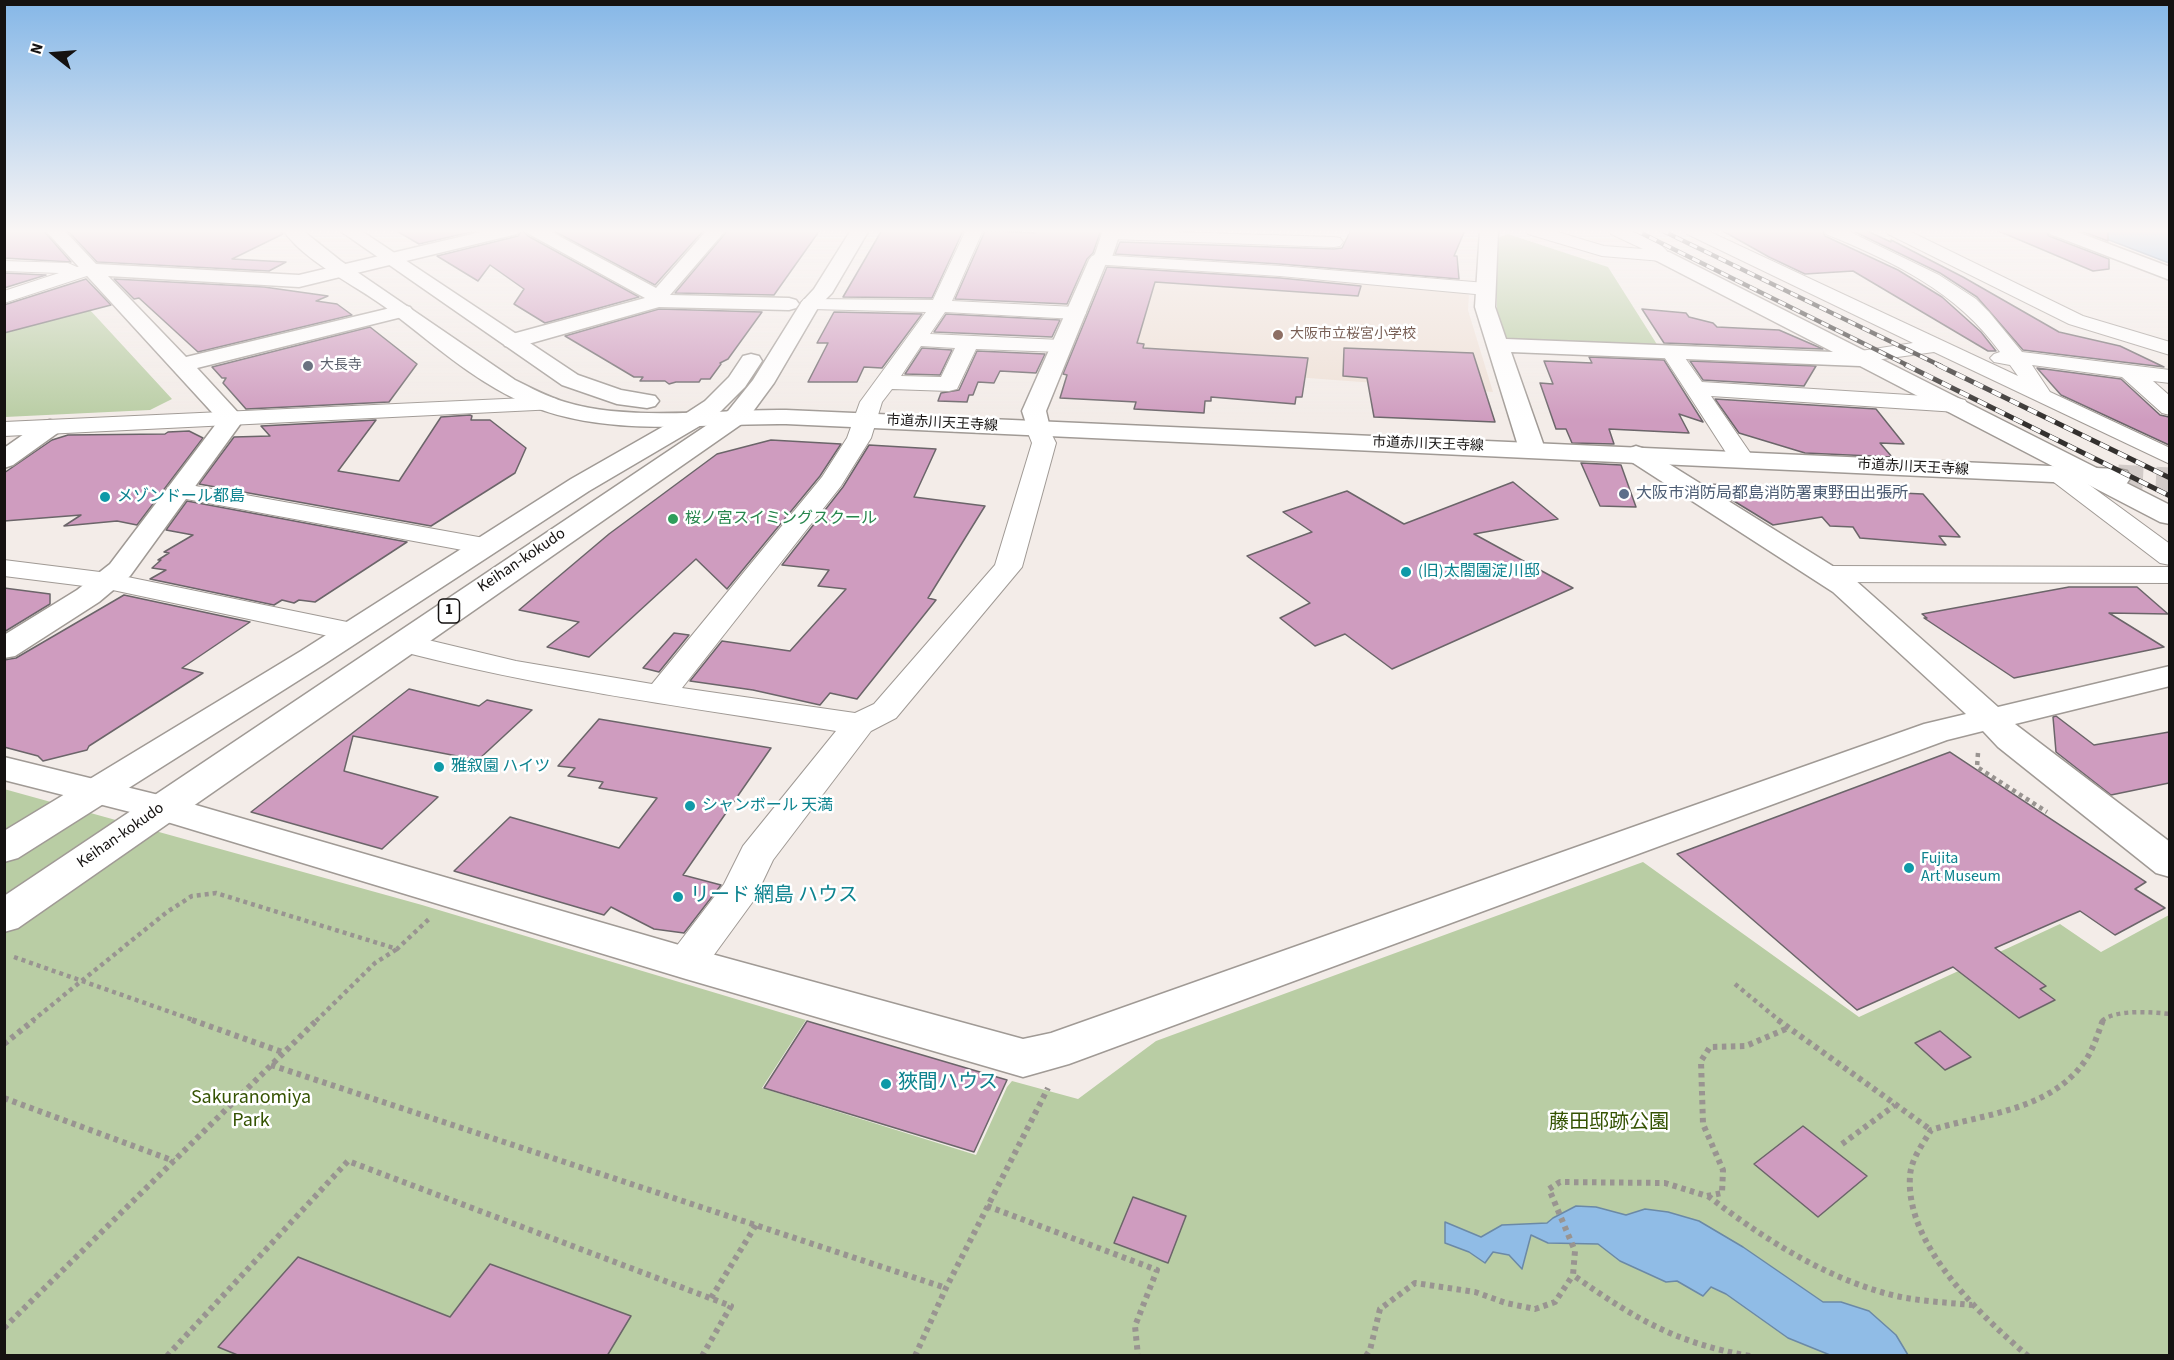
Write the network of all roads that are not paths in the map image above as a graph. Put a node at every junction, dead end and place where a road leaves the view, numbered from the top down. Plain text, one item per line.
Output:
1 (114, 293) edge
2 (377, 293) edge
3 (443, 293) edge
4 (648, 293) edge
5 (663, 293) edge
6 (822, 293) edge
7 (946, 293) edge
8 (1084, 293) edge
9 (1486, 293) edge
10 (1737, 293) edge
11 (1825, 293) edge
12 (1953, 293) edge
13 (2022, 293) edge
14 (807, 294) junction
15 (658, 299) junction
16 (789, 304) junction
17 (940, 306) junction
18 (403, 311) junction
19 (1076, 313) junction
20 (915, 340) junction
21 (513, 341) junction
22 (968, 343) junction
23 (1497, 345) junction
24 (1061, 346) junction
25 (2169, 349) edge
26 (1943, 350) junction
27 (1671, 352) junction
28 (2014, 357) junction
29 (1865, 358) junction
30 (182, 365) junction
31 (2128, 371) junction
32 (2169, 377) edge
33 (885, 382) junction
34 (1694, 388) junction
35 (2044, 399) junction
36 (548, 404) junction
37 (1957, 405) junction
38 (2169, 408) edge
39 (715, 414) junction
40 (232, 419) junction
41 (864, 420) junction
42 (50, 427) junction
43 (1038, 428) junction
44 (4, 429) edge
45 (1532, 449) junction
46 (1636, 454) junction
47 (2169, 457) edge
48 (4, 460) edge
49 (1743, 460) junction
50 (2060, 475) junction
51 (2106, 477) junction
52 (179, 491) junction
53 (2169, 516) edge
54 (484, 546) junction
55 (2169, 557) edge
56 (4, 568) edge
57 (1828, 574) junction
58 (2169, 575) edge
59 (108, 581) junction
60 (352, 632) junction
61 (403, 643) junction
62 (4, 649) edge
63 (2169, 676) edge
64 (661, 693) junction
65 (1991, 718) junction
66 (859, 724) junction
67 (4, 768) edge
68 (80, 802) junction
69 (162, 808) junction
70 (4, 849) edge
71 (2169, 863) edge
72 (4, 917) edge
73 (686, 963) junction

1 - 30 main road
2 - 18 main road, 市道赤川天王寺線
3 - 21 main road, 市道赤川天王寺線
4 - 15 main road
5 - 15 main road
6 - 14 main road, Keihan-kokudo / 1
7 - 17 street
8 - 19 main road
9 - 23 main road
10 - 29 main road
11 - 26 street
12 - 28 street
13 - 25 street
14 - 16 main road, Keihan-kokudo / 1
14 - 17 street
14 - 39 main road, Keihan-kokudo / 1
15 - 16 main road
15 - 21 main road
16 - 39 main road, Keihan-kokudo / 1
17 - 19 street
17 - 20 street
18 - 30 main road
18 - 36 main road, 市道赤川天王寺線
19 - 24 main road
20 - 22 street
20 - 33 street
21 - 39 main road, 市道赤川天王寺線
22 - 24 street
22 - 33 street
23 - 27 main road
23 - 45 main road
24 - 43 main road
26 - 28 street
26 - 29 street
26 - 35 street
27 - 29 main road
27 - 34 street
28 - 31 street
28 - 35 street
29 - 37 main road
30 - 40 main road
31 - 32 street
31 - 38 street
33 - 41 street
34 - 37 street
34 - 49 street
35 - 47 street
36 - 39 main road, 市道赤川天王寺線
36 - 40 street
37 - 51 main road
39 - 41 main road, 市道赤川天王寺線
39 - 54 main road, Keihan-kokudo / 1
39 - 61 main road, Keihan-kokudo / 1
40 - 42 street
40 - 52 main road
41 - 43 main road, 市道赤川天王寺線
41 - 64 street
42 - 44 street
42 - 48 main road
43 - 45 main road, 市道赤川天王寺線
43 - 66 street
45 - 46 main road, 市道赤川天王寺線
46 - 49 main road, 市道赤川天王寺線
46 - 57 main road
49 - 50 main road, 市道赤川天王寺線
50 - 51 main road, 市道赤川天王寺線
50 - 55 street
51 - 53 main road
52 - 54 street
52 - 59 main road
54 - 60 main road, Keihan-kokudo / 1
56 - 59 street
57 - 58 street
57 - 65 main road
59 - 60 street
59 - 62 main road
60 - 68 main road, Keihan-kokudo / 1
61 - 64 street
61 - 69 main road, Keihan-kokudo / 1
63 - 65 main road
64 - 66 street
65 - 71 main road
65 - 73 main road
66 - 73 street
67 - 68 main road
68 - 69 main road
68 - 70 main road, 1
69 - 72 main road, Keihan-kokudo / 1
69 - 73 main road

